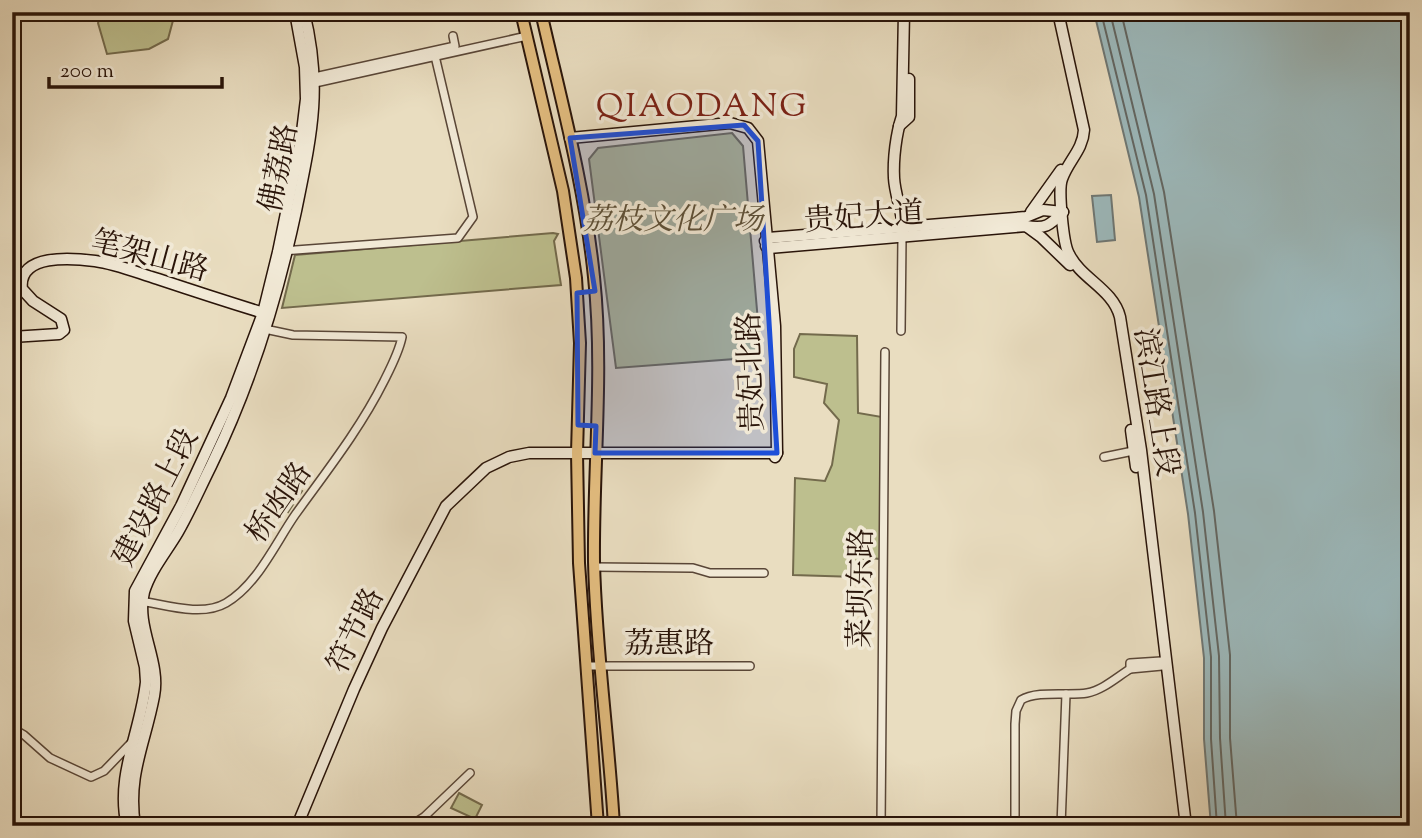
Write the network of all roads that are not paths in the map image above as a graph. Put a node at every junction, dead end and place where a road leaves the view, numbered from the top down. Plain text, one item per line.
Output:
1 (295, 12) edge
2 (304, 12) edge
3 (522, 12) edge
4 (541, 12) edge
5 (904, 12) edge
6 (910, 12) edge
7 (1052, 12) edge
8 (1058, 12) edge
9 (453, 36) dead end
10 (527, 36) junction
11 (435, 56) junction
12 (312, 79) junction
13 (898, 126) junction
14 (571, 141) junction
15 (1063, 212) junction
16 (1026, 222) junction
17 (903, 233) junction
18 (766, 243) junction
19 (283, 251) junction
20 (594, 276) junction
21 (576, 278) junction
22 (596, 292) junction
23 (578, 293) junction
24 (267, 314) junction
25 (262, 329) junction
26 (901, 331) dead end
27 (12, 337) edge
28 (885, 352) dead end
29 (578, 425) junction
30 (596, 426) junction
31 (1138, 450) junction
32 (774, 454) joint
33 (578, 456) junction
34 (595, 456) junction
35 (1104, 457) dead end
36 (594, 567) junction
37 (764, 573) dead end
38 (138, 601) junction
39 (1163, 663) junction
40 (587, 666) junction
41 (600, 666) junction
42 (750, 666) dead end
43 (1066, 694) junction
44 (12, 728) edge
45 (133, 741) junction
46 (470, 773) dead end
47 (296, 825) edge
48 (127, 826) edge
49 (135, 826) edge
50 (410, 826) edge
51 (598, 826) edge
52 (614, 826) edge
53 (881, 826) edge
54 (1015, 826) edge
55 (1061, 826) edge
56 (1179, 826) edge
57 (1185, 826) edge

1 - 12 main road, 佛荔路
2 - 12 main road, 佛荔路
3 - 10 main road
4 - 14 main road
5 - 13 main road
6 - 13 main road
7 - 16 main road
8 - 15 main road, 滨江路上段
9 - 12 street
10 - 11 street
10 - 21 main road
11 - 12 street
11 - 19 street
12 - 19 main road, 佛荔路
13 - 17 main road
14 - 18 main road, 贵妃北路
14 - 20 main road
15 - 16 main road
15 - 16 main road
15 - 31 main road, 滨江路上段
16 - 17 main road, 贵妃大道
16 - 31 main road, 滨江路上段
17 - 18 main road, 贵妃大道
17 - 26 street
18 - 32 main road, 贵妃北路
19 - 24 main road, 佛荔路
20 - 21 main road
20 - 22 main road
21 - 23 main road
22 - 23 main road
22 - 30 main road
23 - 29 main road
24 - 25 main road, 佛荔路
24 - 27 main road, 笔架山路
25 - 38 main road, 建设路上段
25 - 38 street, 桥凼路
28 - 53 street, 菜坝东路
29 - 30 main road
29 - 33 main road
30 - 34 main road
31 - 35 street
31 - 39 main road, 滨江路上段
32 - 34 main road, 符节路
33 - 34 main road, 符节路
33 - 40 main road
33 - 47 main road, 符节路
34 - 36 main road
36 - 37 street
36 - 41 main road
38 - 45 main road, 建设路上段
38 - 49 main road, 建设路上段
39 - 43 street
39 - 56 main road, 滨江路上段
39 - 57 main road, 滨江路上段
40 - 41 street, 荔惠路
40 - 51 main road
41 - 42 street, 荔惠路
41 - 52 main road
43 - 54 street
43 - 55 street
44 - 45 street
45 - 48 main road, 建设路上段
46 - 50 street

